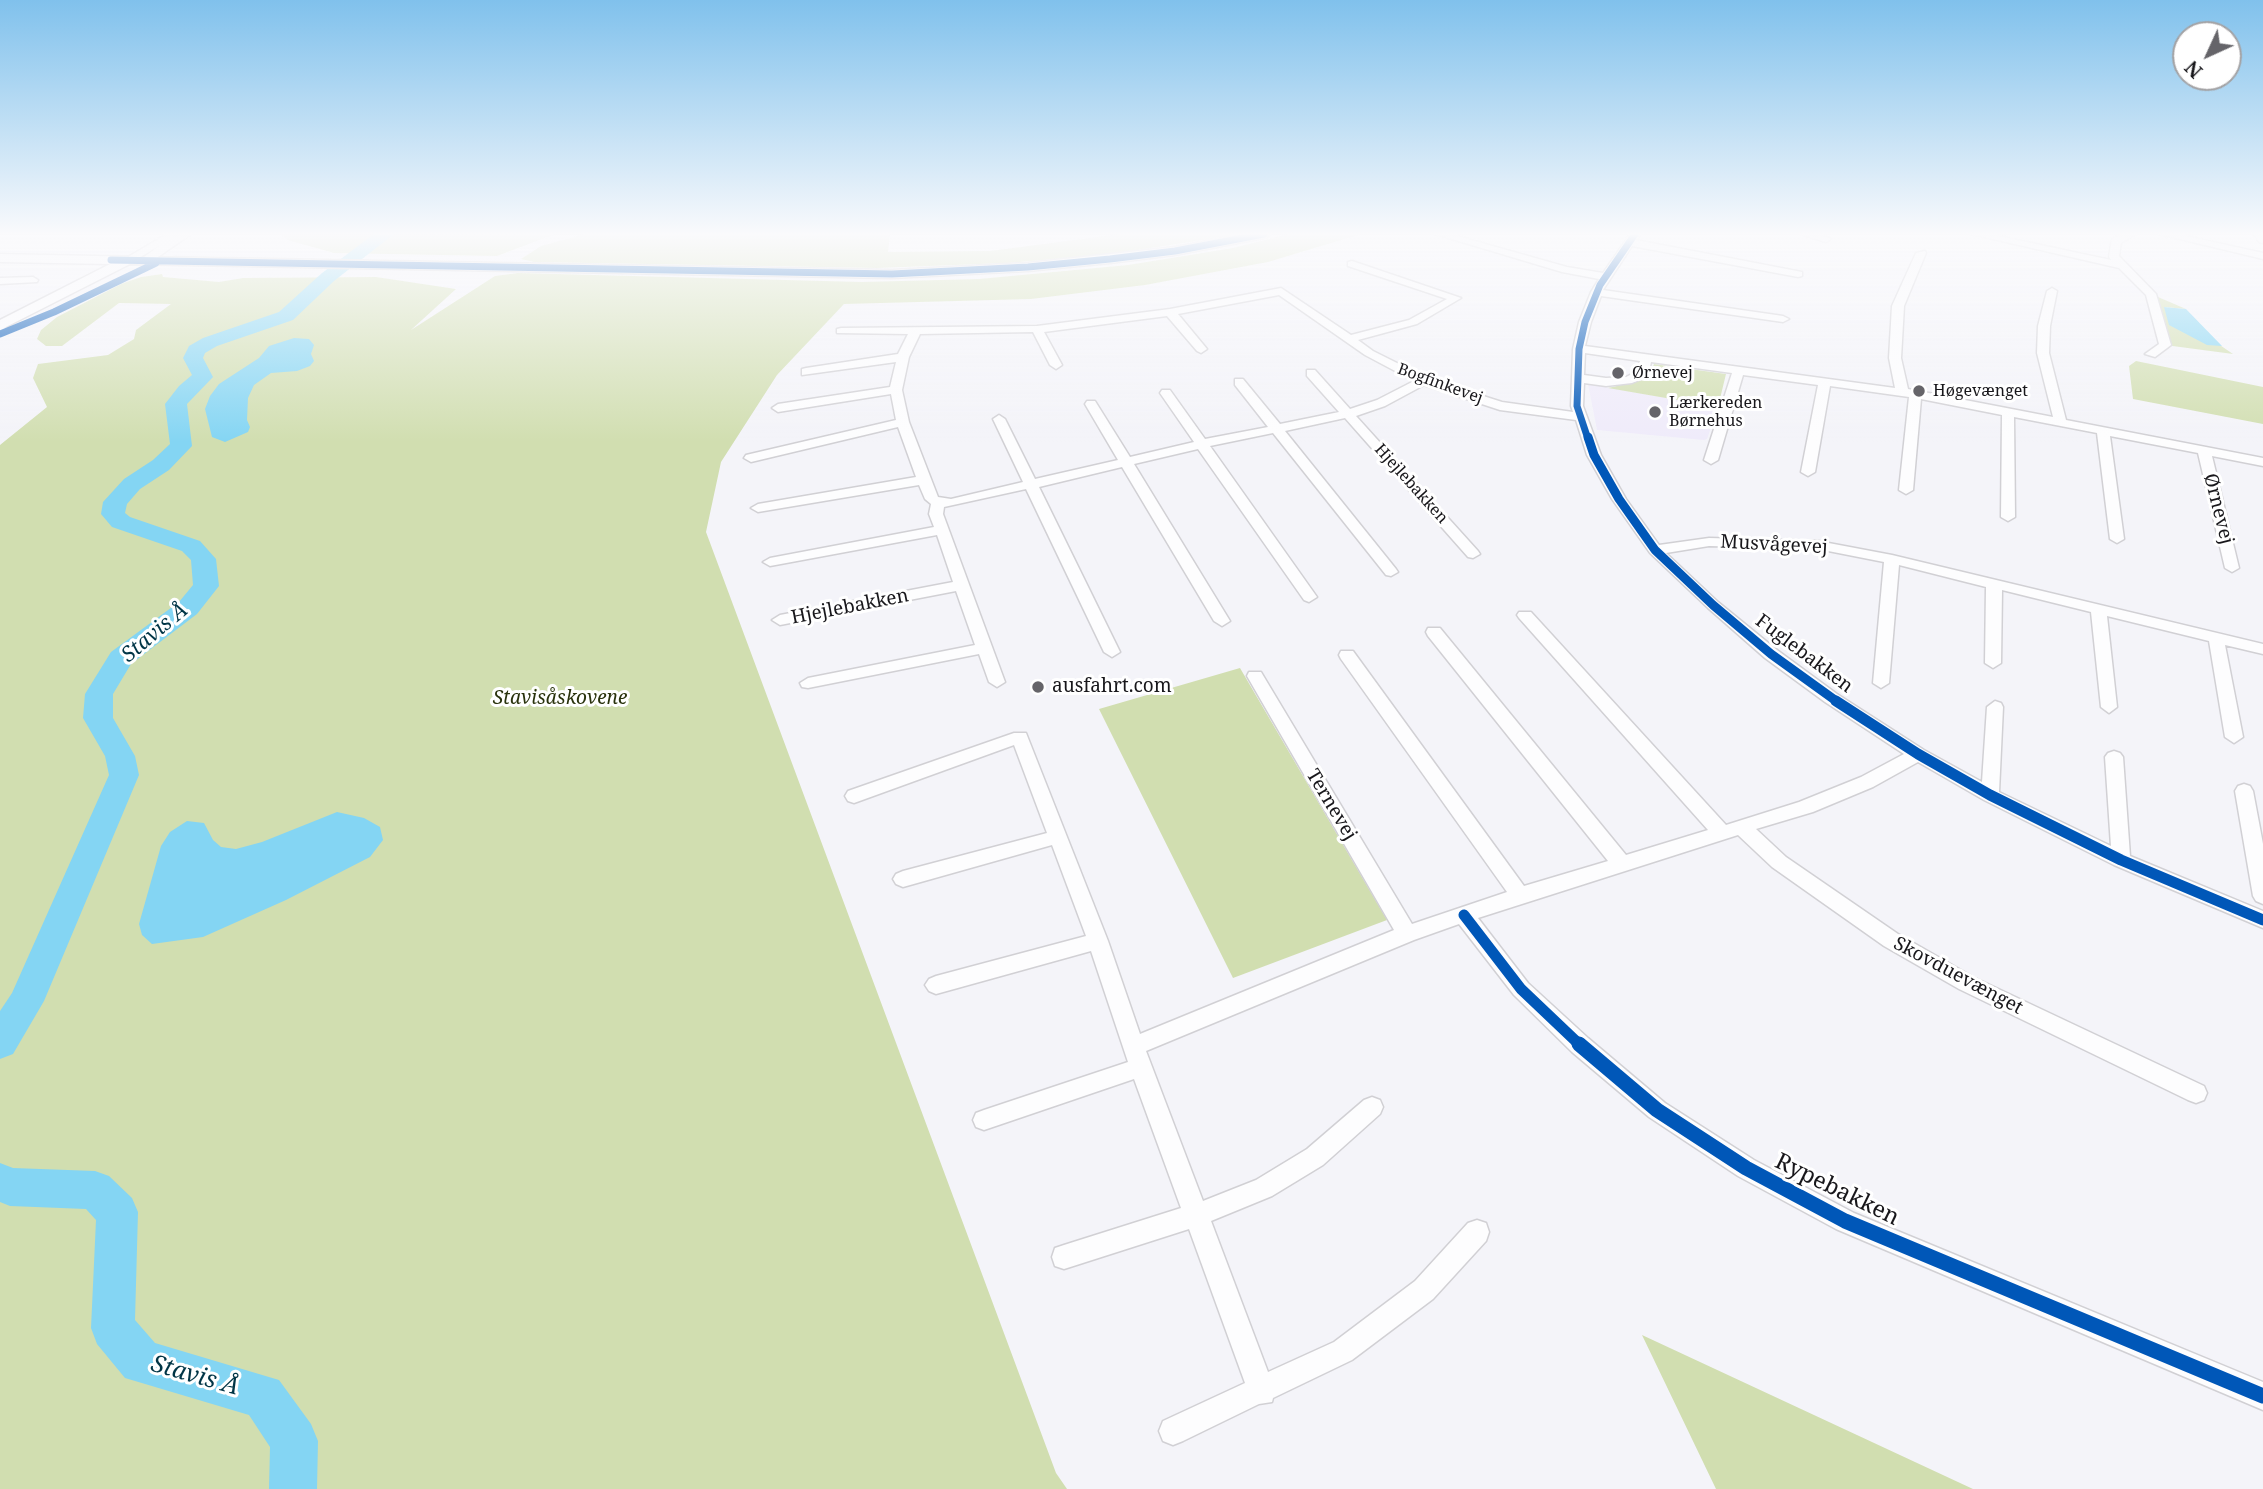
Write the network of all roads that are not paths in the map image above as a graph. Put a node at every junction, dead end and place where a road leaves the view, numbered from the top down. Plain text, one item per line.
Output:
1 (49, 303) edge
2 (53, 303) edge
3 (62, 303) edge
4 (1215, 303) edge
5 (1299, 303) edge
6 (1446, 303) edge
7 (1592, 303) edge
8 (1673, 303) edge
9 (1899, 303) edge
10 (2049, 303) edge
11 (2154, 303) edge
12 (1170, 312) junction
13 (1783, 320) dead end
14 (1037, 329) junction
15 (1, 330) edge
16 (841, 331) dead end
17 (915, 332) junction
18 (1349, 339) junction
19 (1200, 349) dead end
20 (1579, 349) junction
21 (2151, 354) dead end
22 (903, 357) junction
23 (1646, 358) junction
24 (1056, 365) dead end
25 (806, 372) dead end
26 (1738, 372) junction
27 (1311, 373) dead end
28 (1577, 378) junction
29 (1423, 381) junction
30 (1239, 382) dead end
31 (1825, 382) junction
32 (896, 390) junction
33 (1166, 393) dead end
34 (1908, 393) junction
35 (1091, 404) dead end
36 (778, 408) dead end
37 (2008, 411) junction
38 (1348, 414) junction
39 (1579, 418) junction
40 (999, 419) dead end
41 (2060, 421) junction
42 (904, 422) junction
43 (1277, 429) junction
44 (2103, 430) junction
45 (1202, 444) junction
46 (2204, 451) junction
47 (751, 458) dead end
48 (1711, 460) dead end
49 (1126, 462) junction
50 (2263, 462) edge
51 (1808, 472) dead end
52 (924, 480) junction
53 (1031, 485) junction
54 (1906, 490) dead end
55 (938, 502) junction
56 (758, 508) dead end
57 (2008, 517) dead end
58 (942, 530) junction
59 (2117, 540) dead end
60 (1656, 550) junction
61 (1473, 554) dead end
62 (1892, 559) junction
63 (770, 562) dead end
64 (2232, 568) dead end
65 (1391, 572) dead end
66 (1994, 584) junction
67 (962, 585) junction
68 (1309, 597) dead end
69 (2098, 609) junction
70 (1525, 615) dead end
71 (780, 620) dead end
72 (1222, 621) dead end
73 (1434, 632) dead end
74 (2216, 638) junction
75 (985, 648) junction
76 (2263, 649) edge
77 (1112, 652) dead end
78 (1347, 655) dead end
79 (1993, 663) dead end
80 (1255, 676) dead end
81 (997, 682) dead end
82 (808, 683) dead end
83 (1881, 683) dead end
84 (1995, 707) dead end
85 (2109, 707) dead end
86 (2234, 737) dead end
87 (1918, 754) junction
88 (2114, 757) dead end
89 (2244, 791) dead end
90 (1990, 795) junction
91 (854, 796) dead end
92 (1731, 830) junction
93 (1057, 837) junction
94 (2121, 860) junction
95 (1621, 863) junction
96 (903, 879) dead end
97 (1520, 895) junction
98 (2263, 896) edge
99 (1464, 915) junction
100 (2263, 920) edge
101 (1407, 934) junction
102 (1098, 941) junction
103 (936, 985) dead end
104 (1138, 1057) junction
105 (2196, 1093) dead end
106 (1372, 1107) dead end
107 (984, 1120) dead end
108 (1196, 1214) junction
109 (1476, 1232) dead end
110 (1064, 1257) dead end
111 (1262, 1392) junction
112 (2263, 1396) edge
113 (1173, 1431) dead end

1 - 15 main road
2 - 15 main road
3 - 15 main road
4 - 12 street, Bogfinkevej
5 - 18 street, Bogfinkevej
6 - 18 street
7 - 20 street, Fuglebakken
8 - 13 street
9 - 34 street
10 - 41 street
11 - 21 street
12 - 14 street
12 - 19 street
14 - 17 street
14 - 24 street
16 - 17 street
17 - 22 street
18 - 29 street, Bogfinkevej
20 - 23 street, Ørnevej
20 - 28 street, Fuglebakken
22 - 25 street
22 - 32 street
23 - 26 street, Ørnevej
23 - 28 street
26 - 31 street, Ørnevej
26 - 48 street
27 - 38 street, Hjejlebakken
28 - 39 street, Fuglebakken
29 - 38 street
29 - 39 street, Bogfinkevej
30 - 43 street
31 - 34 street, Ørnevej
31 - 51 street
32 - 36 street
32 - 42 street
33 - 45 street
34 - 37 street, Ørnevej
34 - 54 street
35 - 49 street
37 - 41 street, Ørnevej
37 - 57 street
38 - 43 street
38 - 61 street, Hjejlebakken
39 - 60 street, Fuglebakken
40 - 53 street
41 - 44 street, Ørnevej
42 - 47 street
42 - 52 street
43 - 45 street
43 - 65 street
44 - 46 street, Ørnevej
44 - 59 street
45 - 49 street
45 - 68 street
46 - 50 street, Ørnevej
46 - 64 street, Ørnevej
49 - 53 street
49 - 72 street
52 - 55 street
52 - 56 street
53 - 55 street
53 - 77 street
55 - 58 street
58 - 63 street
58 - 67 street
60 - 62 street, Musvågevej
60 - 87 street, Fuglebakken
62 - 66 street, Musvågevej
62 - 83 street
66 - 69 street, Musvågevej
66 - 79 street
67 - 71 street, Hjejlebakken
67 - 75 street
69 - 74 street, Musvågevej
69 - 85 street
70 - 92 street
73 - 95 street
74 - 76 street, Musvågevej
74 - 86 street
75 - 81 street
75 - 82 street
78 - 97 street
80 - 101 street, Ternevej
84 - 90 street
87 - 90 street, Fuglebakken
87 - 92 street
88 - 94 street
89 - 98 street
90 - 94 street, Fuglebakken
91 - 93 street
92 - 95 street
92 - 105 street, Skovduevænget
93 - 96 street
93 - 102 street
94 - 100 street, Fuglebakken
95 - 97 street
97 - 99 street
99 - 101 street
99 - 112 street, Rypebakken
101 - 104 street
102 - 103 street
102 - 104 street
104 - 107 street
104 - 108 street
106 - 108 street
108 - 110 street
108 - 111 street
109 - 111 street
111 - 113 street

